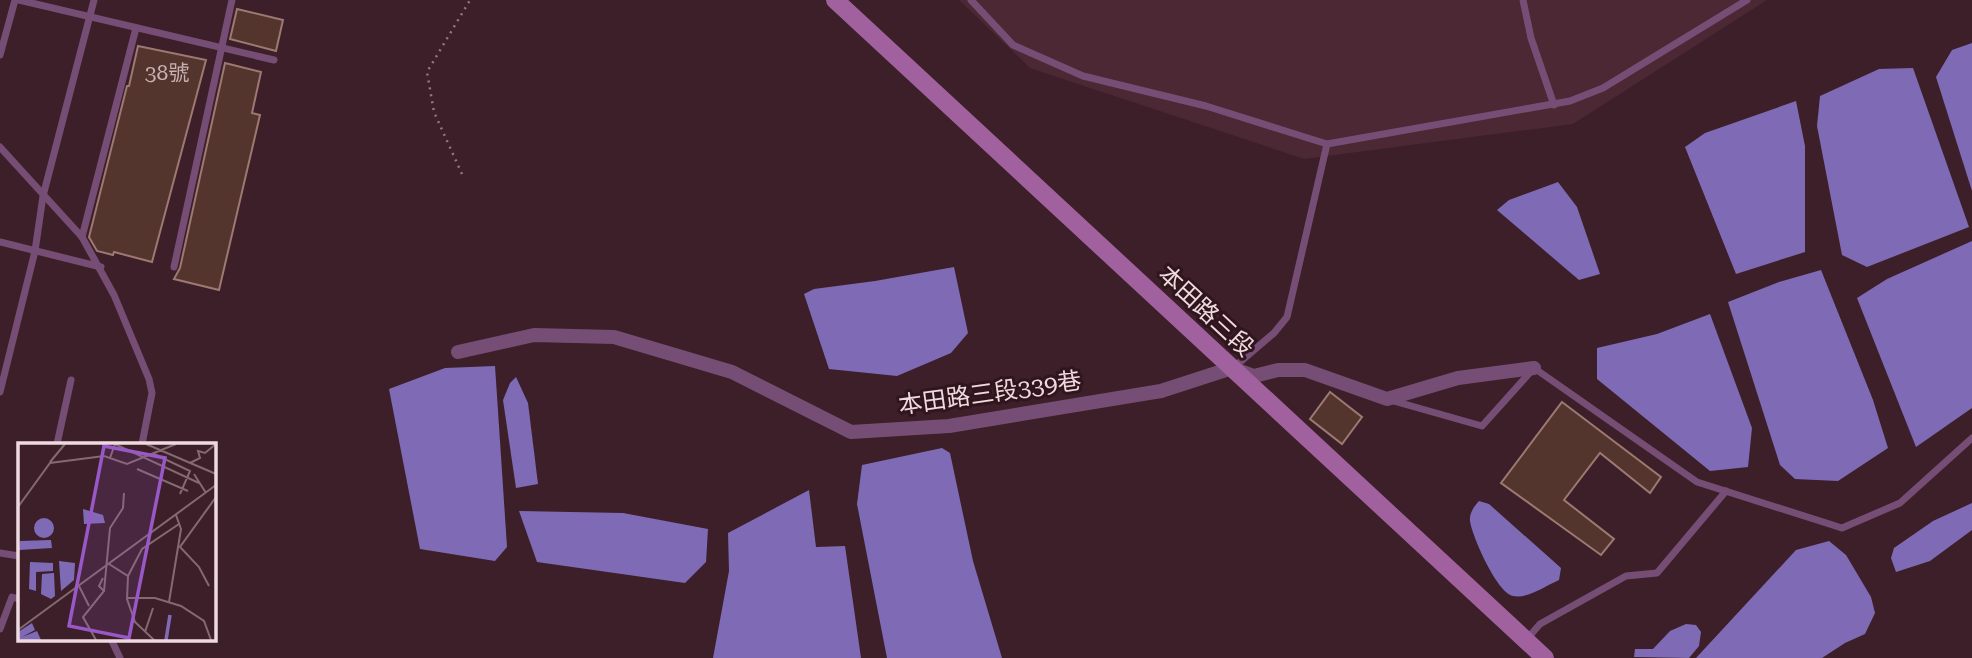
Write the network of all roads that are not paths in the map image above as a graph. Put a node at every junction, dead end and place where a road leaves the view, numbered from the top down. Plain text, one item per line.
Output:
1 (17, 0) edge
2 (94, 0) edge
3 (232, 0) edge
4 (835, 0) edge
5 (971, 0) edge
6 (1523, 0) edge
7 (1747, 0) edge
8 (90, 16) junction
9 (136, 28) junction
10 (221, 48) junction
11 (0, 55) edge
12 (274, 60) dead end
13 (1554, 105) junction
14 (1327, 144) junction
15 (0, 147) edge
16 (43, 195) junction
17 (82, 237) junction
18 (0, 242) edge
19 (35, 251) junction
20 (101, 267) junction
21 (174, 267) dead end
22 (458, 352) dead end
23 (1232, 368) junction
24 (1534, 368) junction
25 (71, 380) dead end
26 (0, 392) edge
27 (1387, 399) junction
28 (1972, 438) edge
29 (57, 443) edge
30 (142, 443) edge
31 (1726, 491) junction
32 (0, 553) edge
33 (18, 556) edge
34 (18, 599) edge
35 (0, 629) edge
36 (111, 640) edge
37 (1526, 640) junction
38 (120, 658) edge
39 (1545, 658) edge

1 - 8 lane
1 - 11 lane
2 - 8 lane
3 - 10 lane
4 - 23 street, 本田路三段
5 - 14 lane
6 - 13 lane
7 - 13 lane
8 - 9 lane
8 - 16 lane
9 - 10 lane
9 - 17 lane
10 - 12 lane
10 - 21 lane
13 - 14 lane
14 - 23 lane
15 - 16 lane
16 - 17 lane
16 - 19 lane
17 - 20 lane
18 - 19 lane
19 - 20 lane
19 - 26 lane
20 - 30 lane
22 - 23 street, 本田路三段339巷
23 - 27 street, 本田路三段339巷
23 - 37 street, 本田路三段
24 - 27 street
24 - 27 lane
24 - 31 lane
25 - 29 lane
28 - 31 lane
31 - 37 lane
32 - 33 lane
34 - 35 lane
36 - 38 lane
37 - 39 street, 本田路三段

